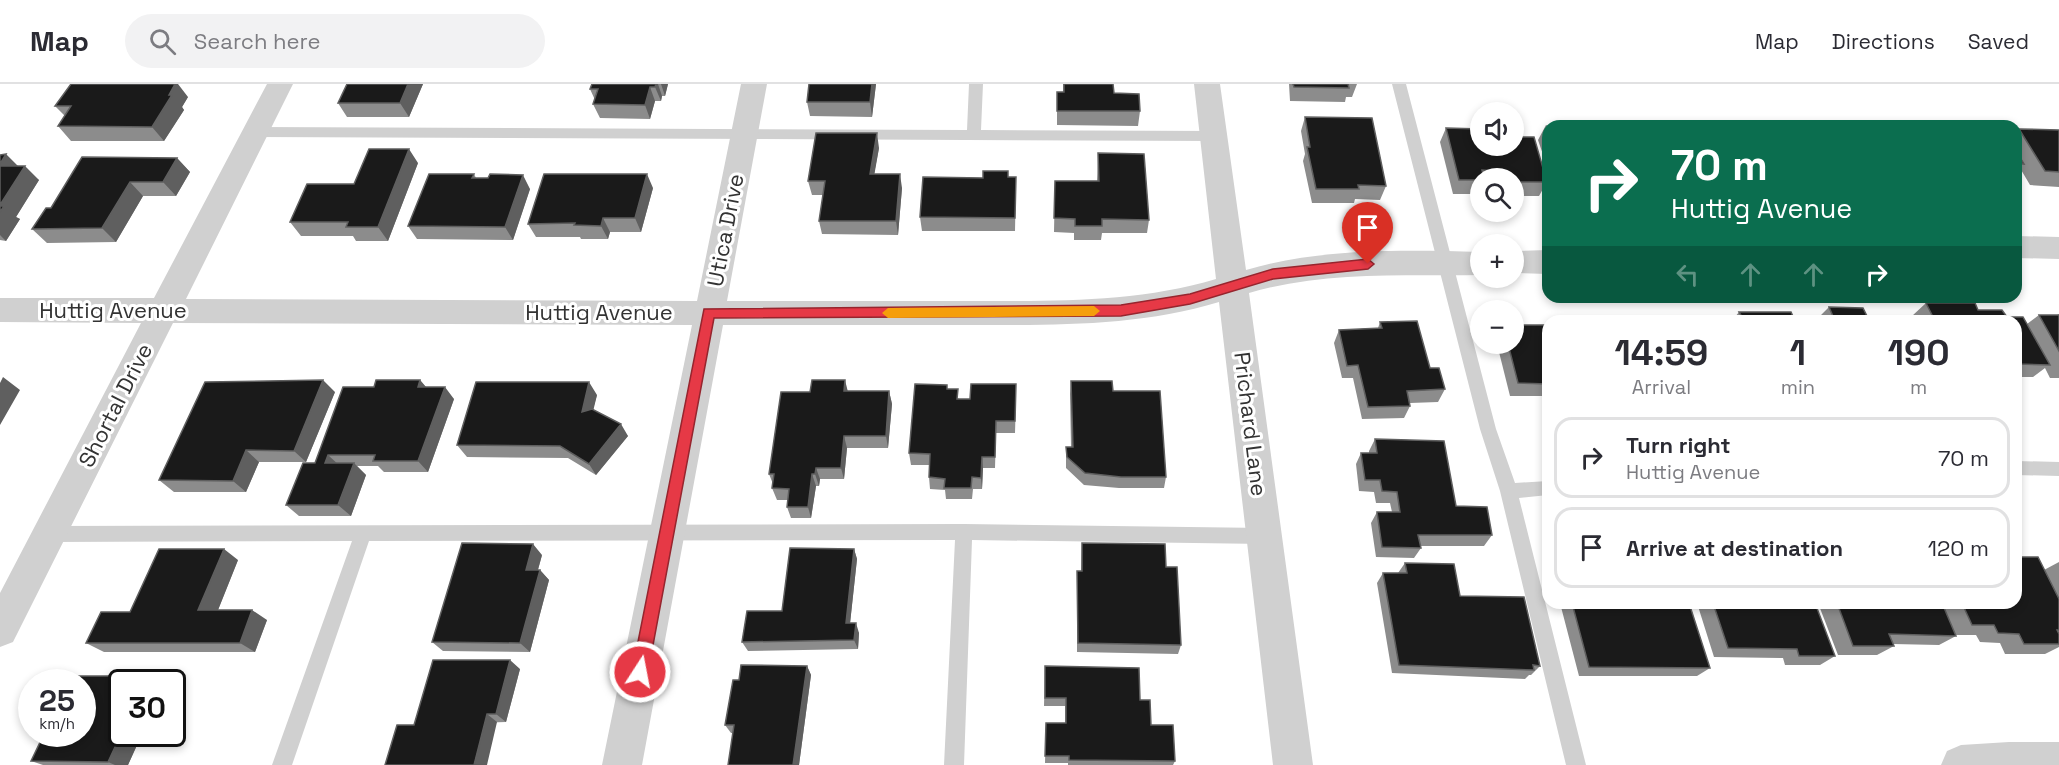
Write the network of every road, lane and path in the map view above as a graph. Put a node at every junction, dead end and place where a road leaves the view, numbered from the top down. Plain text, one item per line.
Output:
1 (280, 84) edge
2 (754, 84) edge
3 (976, 84) edge
4 (1207, 84) edge
5 (1399, 84) edge
6 (255, 132) junction
7 (745, 133) junction
8 (974, 135) junction
9 (1215, 136) junction
10 (2022, 247) edge
11 (2059, 248) edge
12 (1524, 262) edge
13 (1542, 262) edge
14 (1445, 263) junction
15 (1470, 263) edge
16 (1234, 287) junction
17 (0, 310) edge
18 (164, 310) junction
19 (708, 313) junction
20 (2022, 468) edge
21 (2059, 468) edge
22 (1542, 488) edge
23 (1509, 490) junction
24 (667, 532) junction
25 (964, 532) junction
26 (50, 534) junction
27 (363, 534) junction
28 (1265, 536) junction
29 (0, 630) edge
30 (2059, 762) edge
31 (282, 765) edge
32 (622, 765) edge
33 (954, 765) edge
34 (1293, 765) edge
35 (1576, 765) edge
36 (1961, 765) edge

1 - 6 street, Shortal Drive
2 - 7 street, Utica Drive
3 - 8 lane
4 - 9 street, Prichard Lane
5 - 14 lane
6 - 7 lane
6 - 18 street, Shortal Drive
7 - 8 lane
7 - 19 street, Utica Drive
8 - 9 lane
9 - 16 street, Prichard Lane
10 - 11 street
12 - 13 street
14 - 15 street, Huttig Avenue
14 - 16 street, Huttig Avenue
14 - 23 lane
16 - 19 street, Huttig Avenue
16 - 28 street, Prichard Lane
17 - 18 street, Huttig Avenue
18 - 19 street, Huttig Avenue
18 - 26 street, Shortal Drive
19 - 24 street, Utica Drive
20 - 21 lane
22 - 23 lane
23 - 35 lane
24 - 25 lane
24 - 27 lane
24 - 32 street, Utica Drive
25 - 28 lane
25 - 33 lane
26 - 27 lane
26 - 29 street, Shortal Drive
27 - 31 lane
28 - 34 street, Prichard Lane
30 - 36 street

